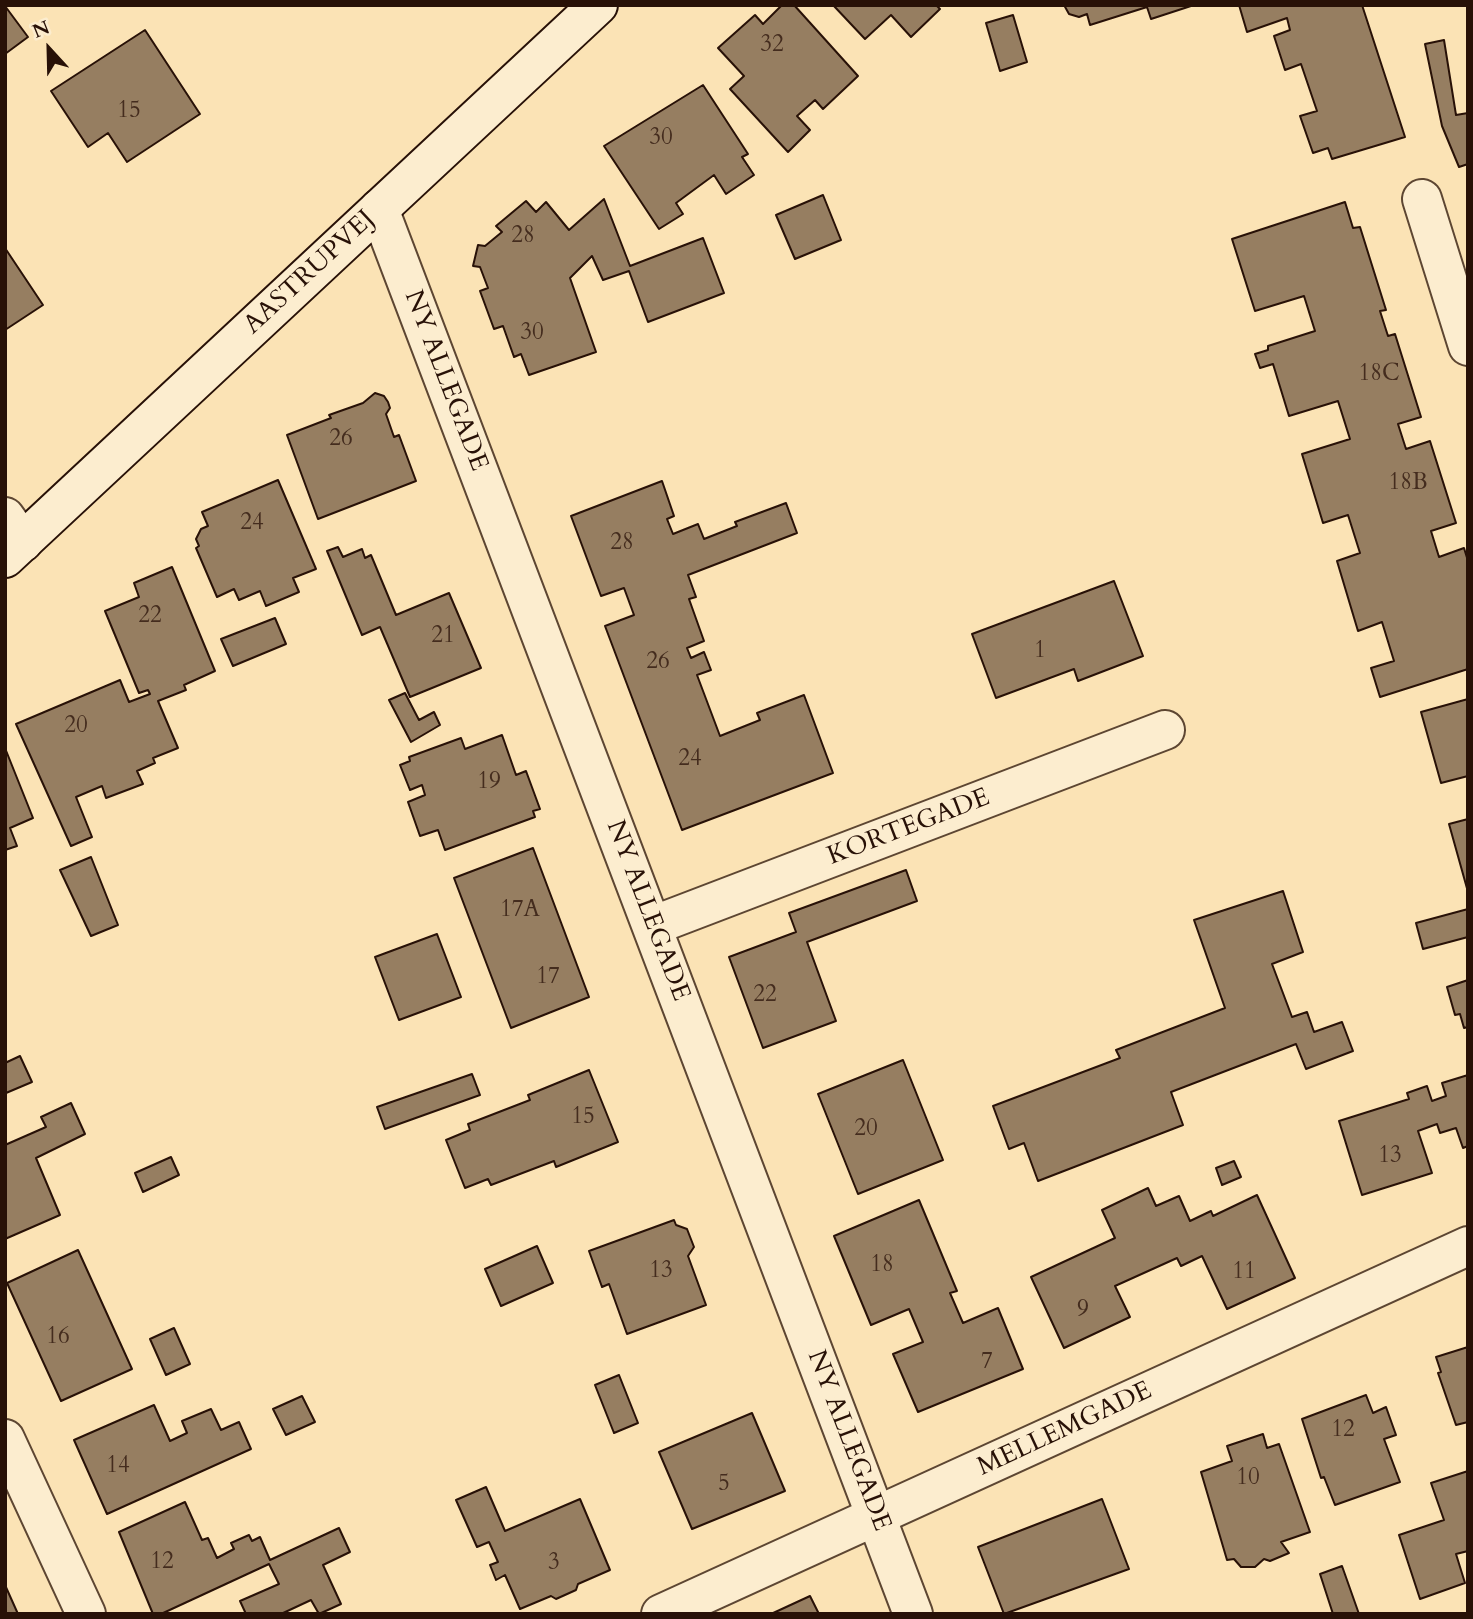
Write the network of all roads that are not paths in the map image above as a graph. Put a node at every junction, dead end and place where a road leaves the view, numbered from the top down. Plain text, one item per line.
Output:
1 (598, 5) edge
2 (1422, 199) dead end
3 (379, 209) junction
4 (1468, 346) edge
5 (11, 539) edge
6 (1165, 730) dead end
7 (653, 926) junction
8 (1468, 1246) edge
9 (5, 1438) edge
10 (876, 1516) junction
11 (86, 1614) edge
12 (662, 1614) edge
13 (913, 1614) edge

1 - 3 street, AASTRUPVEJ
2 - 4 street
3 - 5 street, AASTRUPVEJ
3 - 7 street, NY ALLEGADE
6 - 7 street, KORTEGADE
7 - 10 street, NY ALLEGADE
8 - 10 street, MELLEMGADE
9 - 11 street
10 - 12 street, MELLEMGADE
10 - 13 street, NY ALLEGADE

